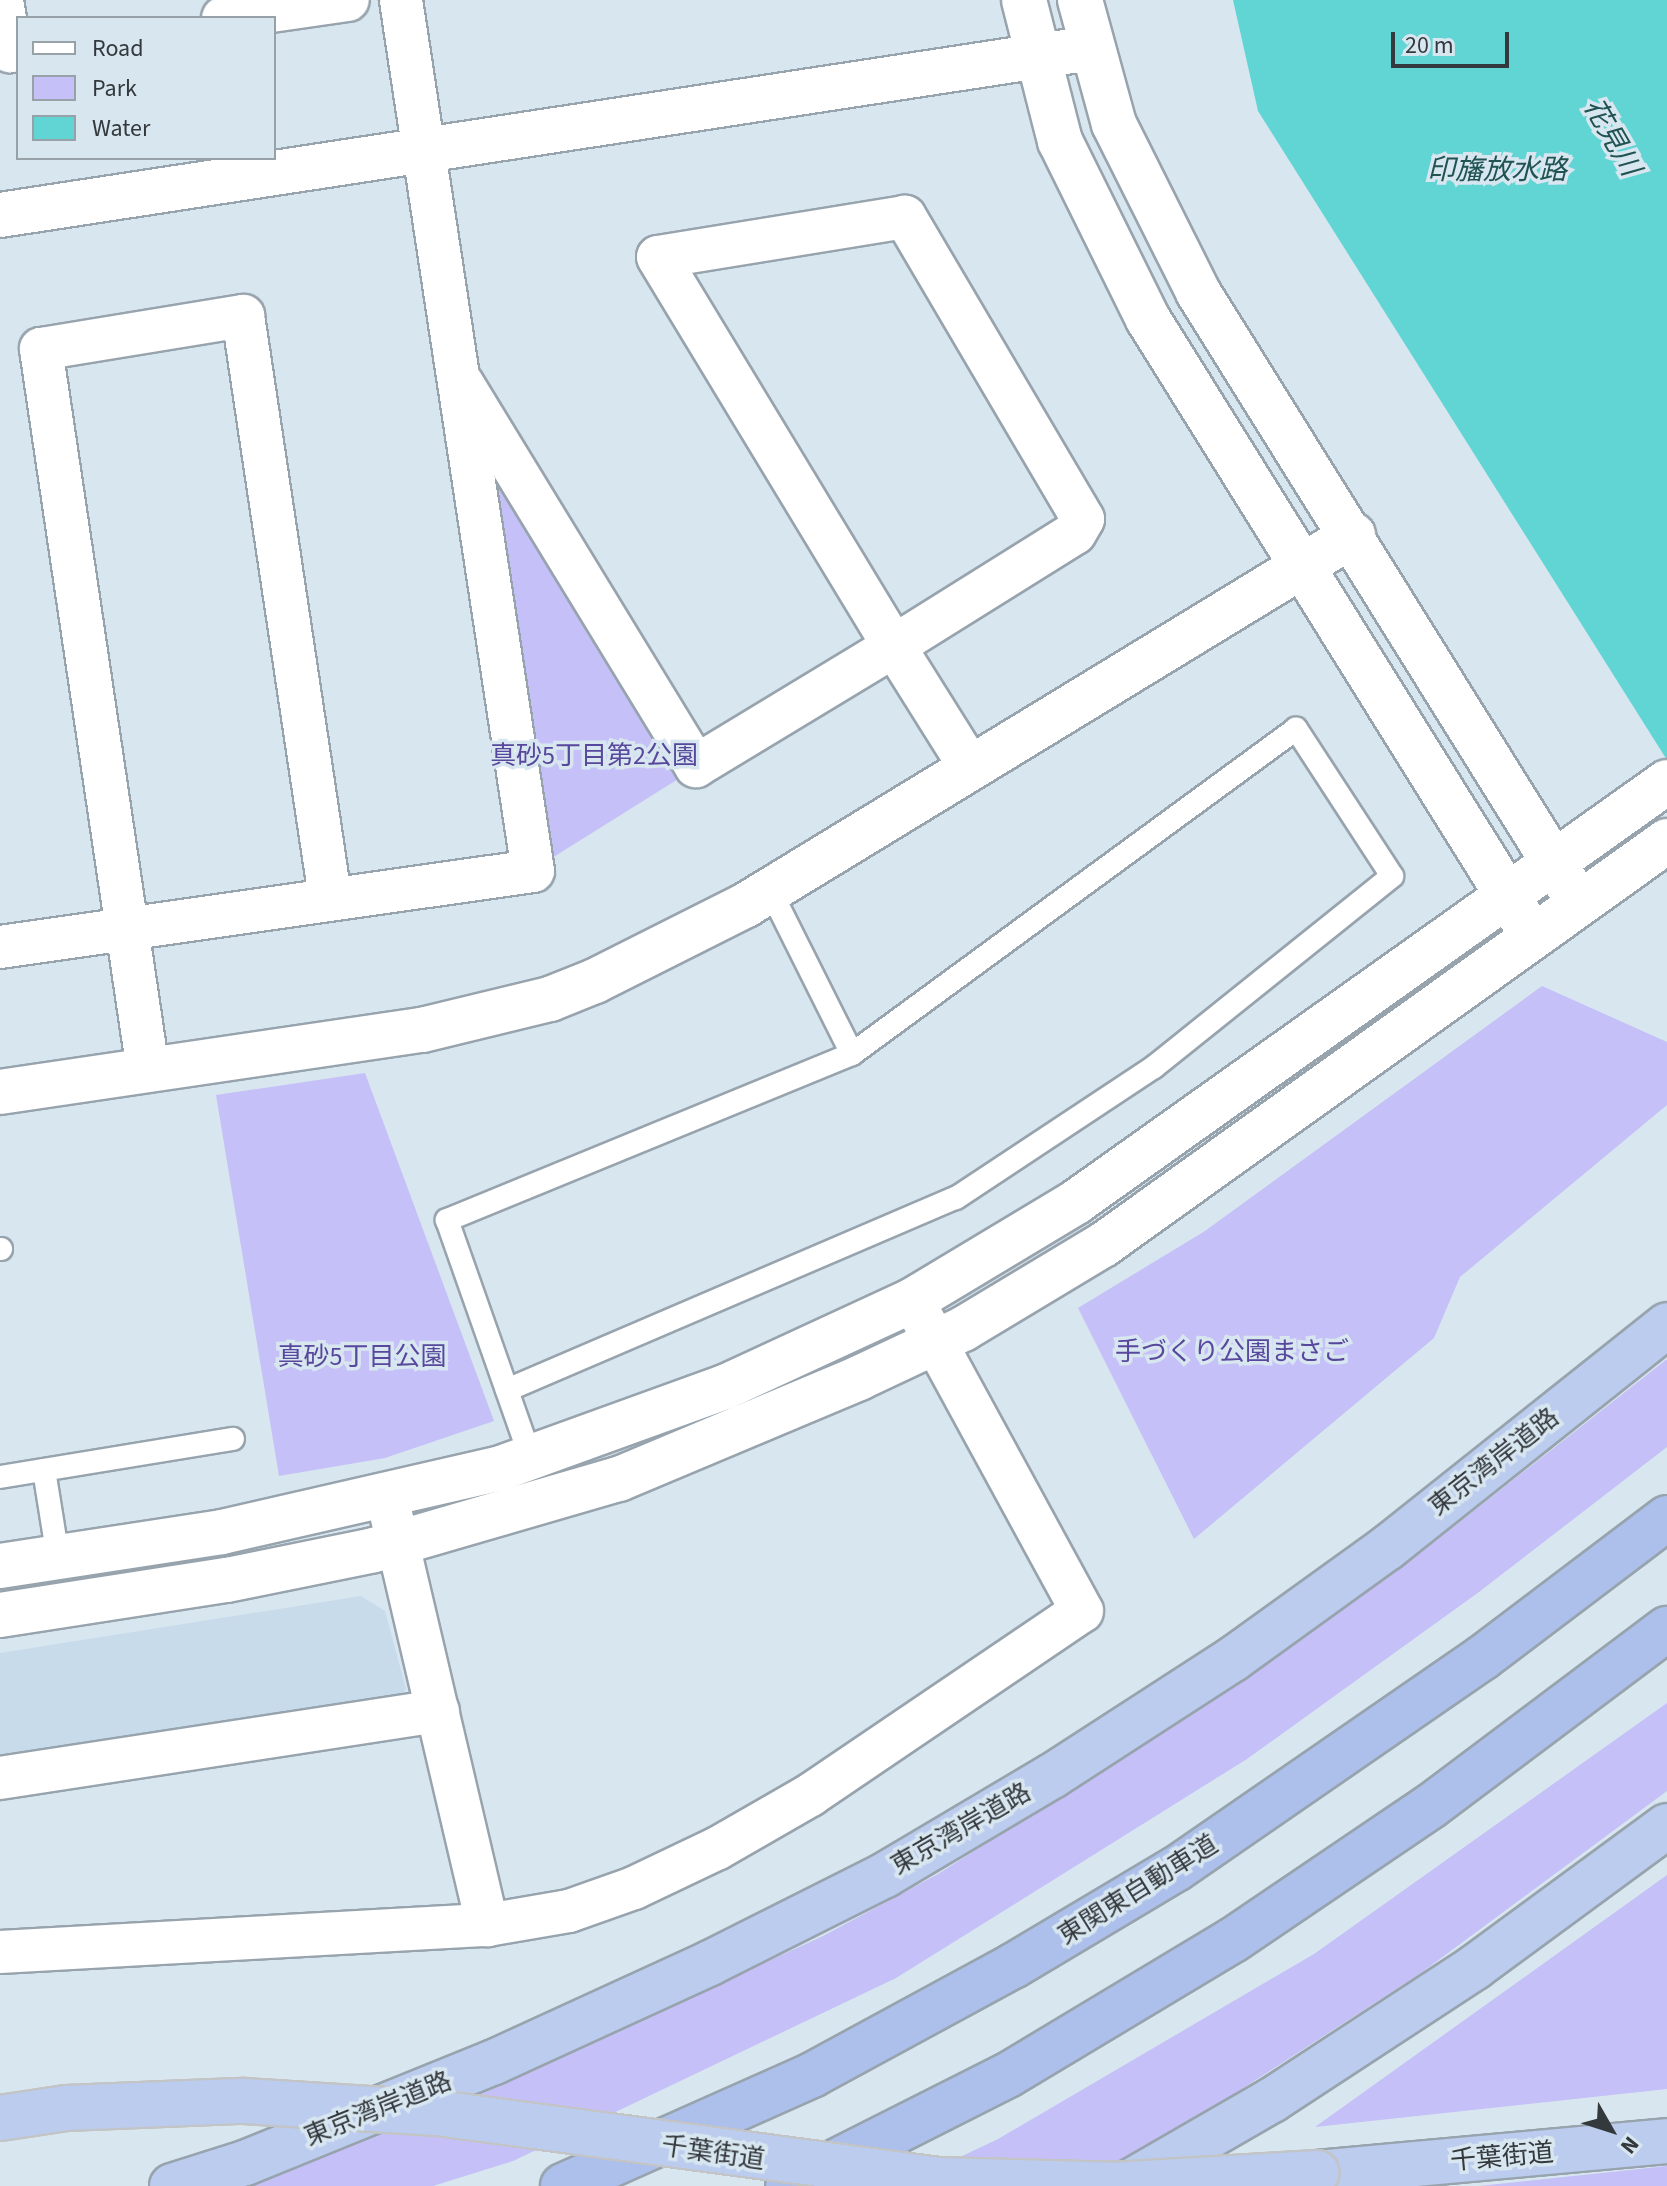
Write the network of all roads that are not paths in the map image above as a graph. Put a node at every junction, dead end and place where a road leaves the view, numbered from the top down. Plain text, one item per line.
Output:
1 (2, 0) edge
2 (348, 0) edge
3 (401, 0) edge
4 (1024, 0) edge
5 (1080, 0) edge
6 (237, 16) edge
7 (1091, 48) junction
8 (9, 51) edge
9 (1037, 59) junction
10 (425, 150) junction
11 (0, 215) edge
12 (462, 383) junction
13 (1353, 535) junction
14 (1303, 566) junction
15 (894, 646) junction
16 (970, 767) junction
17 (1664, 784) edge
18 (1667, 841) edge
19 (1553, 864) junction
20 (770, 890) junction
21 (1506, 896) junction
22 (330, 897) junction
23 (1581, 904) junction
24 (127, 928) junction
25 (1535, 937) junction
26 (0, 947) edge
27 (852, 1054) junction
28 (148, 1070) junction
29 (0, 1092) edge
30 (913, 1300) junction
31 (1667, 1325) edge
32 (935, 1343) junction
33 (507, 1390) junction
34 (233, 1439) dead end
35 (531, 1458) junction
36 (44, 1470) junction
37 (0, 1477) edge
38 (387, 1497) junction
39 (1667, 1518) edge
40 (398, 1543) junction
41 (58, 1557) junction
42 (0, 1566) edge
43 (0, 1615) edge
44 (1667, 1629) edge
45 (438, 1711) junction
46 (0, 1778) edge
47 (1667, 1826) edge
48 (487, 1925) junction
49 (0, 1952) edge
50 (0, 2118) edge
51 (1667, 2141) edge
52 (172, 2186) edge
53 (563, 2186) edge
54 (788, 2186) edge
55 (1123, 2186) edge

1 - 8 street
2 - 6 street
3 - 10 street
4 - 9 street
5 - 7 street
7 - 9 street
7 - 13 street
9 - 10 street
9 - 14 street
10 - 11 street
10 - 12 street
12 - 15 street
12 - 22 street
13 - 14 street
13 - 19 street
14 - 16 street
14 - 21 street
15 - 15 street
15 - 16 street
16 - 20 street
17 - 19 street
18 - 23 street
19 - 21 street
19 - 23 street
20 - 27 lane
20 - 28 street
21 - 25 street
21 - 30 street
22 - 24 street
22 - 24 street
23 - 25 street
24 - 26 street
24 - 28 street
25 - 32 street
27 - 33 lane
27 - 33 lane
28 - 29 street
30 - 32 street
30 - 35 street
31 - 52 highway, 東京湾岸道路
32 - 40 street
32 - 48 street
33 - 35 lane
34 - 36 lane
35 - 38 street
36 - 37 lane
36 - 41 lane
38 - 40 street
38 - 41 street
39 - 53 highway, 東関東自動車道
40 - 43 street
40 - 45 street
41 - 42 street
44 - 54 highway
45 - 46 street
45 - 48 street
47 - 55 highway
48 - 49 street
50 - 51 highway, 千葉街道, bridge

